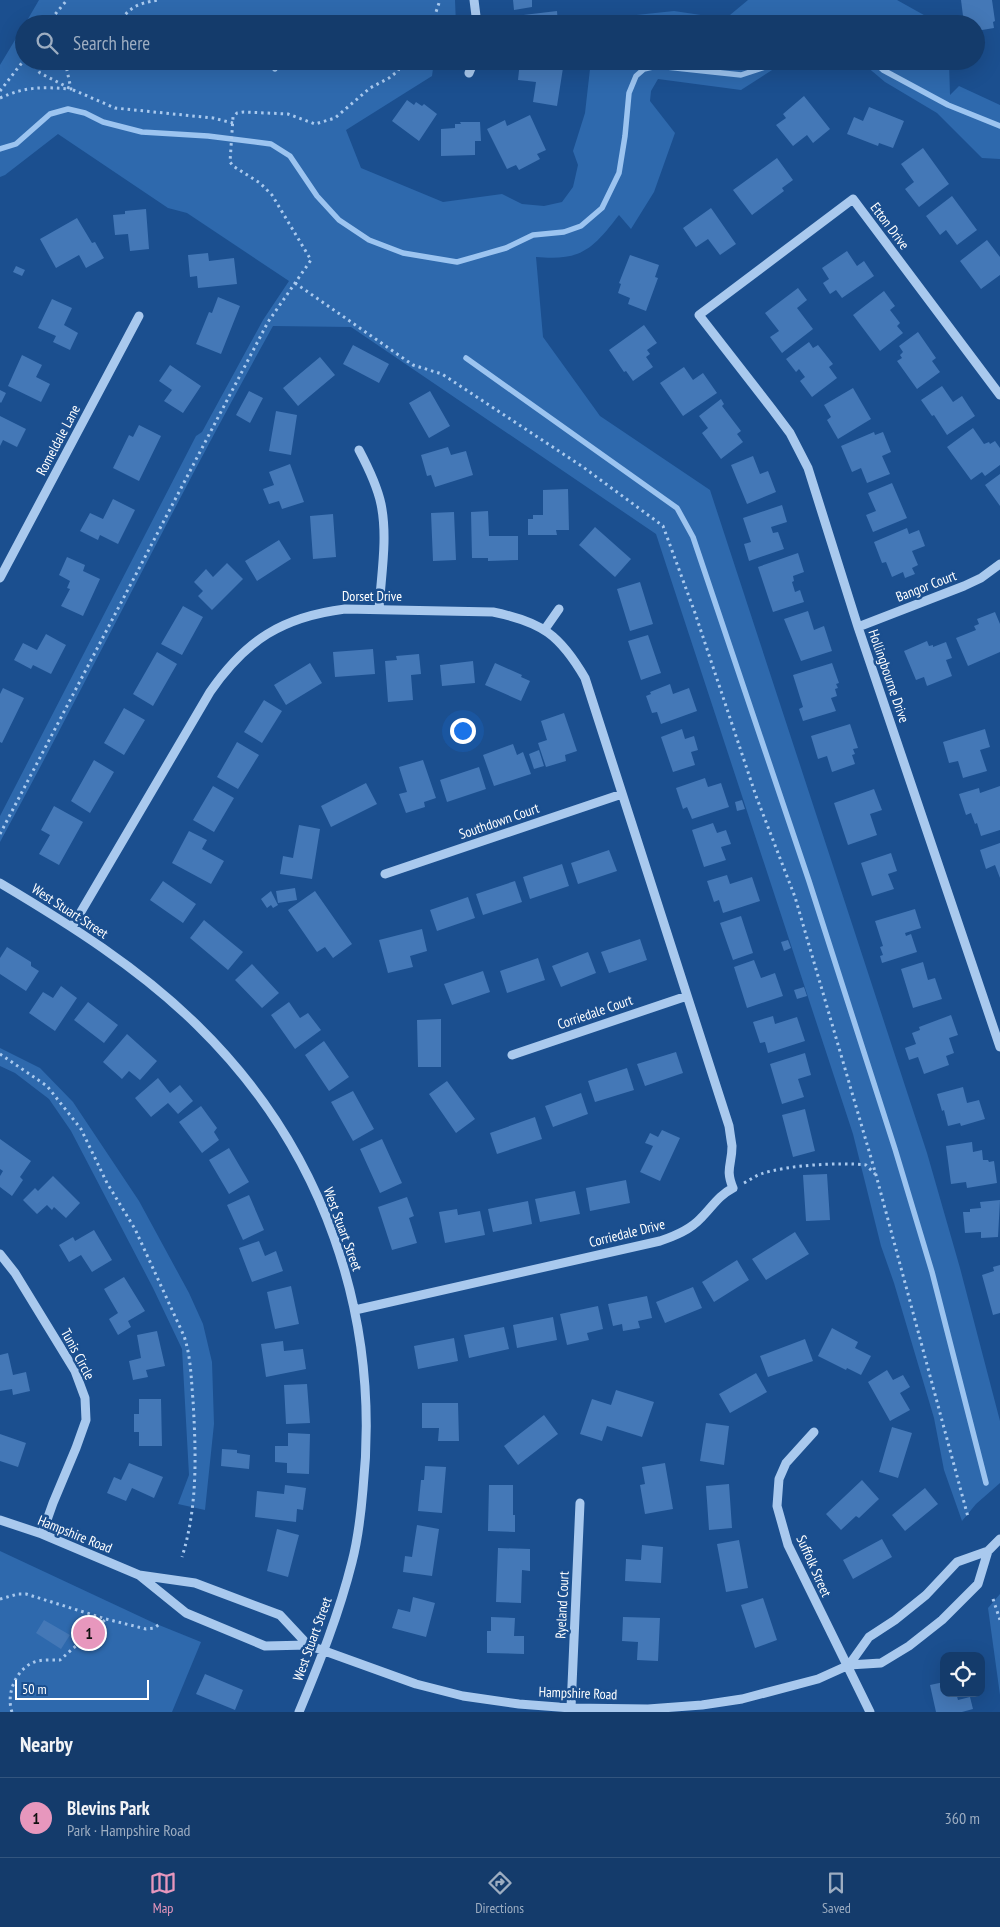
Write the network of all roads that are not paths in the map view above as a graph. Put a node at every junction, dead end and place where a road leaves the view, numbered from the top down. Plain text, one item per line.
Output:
1 (474, 0) edge
2 (476, 15) edge
3 (470, 70) edge
4 (469, 73) dead end
5 (139, 316) dead end
6 (714, 336) joint
7 (1000, 395) edge
8 (359, 450) dead end
9 (1000, 564) edge
10 (0, 578) edge
11 (559, 609) dead end
12 (379, 610) junction
13 (858, 627) junction
14 (545, 629) junction
15 (622, 794) junction
16 (385, 874) dead end
17 (0, 884) edge
18 (72, 927) junction
19 (687, 996) junction
20 (1000, 1047) edge
21 (512, 1055) dead end
22 (0, 1254) edge
23 (355, 1310) junction
24 (814, 1432) dead end
25 (580, 1503) dead end
26 (0, 1520) edge
27 (42, 1534) junction
28 (1000, 1539) edge
29 (988, 1551) junction
30 (139, 1575) junction
31 (308, 1645) junction
32 (323, 1651) junction
33 (849, 1665) junction
34 (571, 1708) junction
35 (299, 1712) edge
36 (870, 1712) edge

1 - 2 street
3 - 4 street
5 - 10 street, Romeldale Lane
6 - 7 street, Etton Drive
6 - 13 street, Hollingbourne Drive
8 - 12 street
9 - 13 street, Bangor Court
11 - 14 street
12 - 14 street, Dorset Drive
12 - 18 street, Dorset Drive
13 - 20 street, Hollingbourne Drive
14 - 15 street, Dorset Drive
15 - 16 street, Southdown Court
15 - 19 street, Dorset Drive
17 - 18 street, West Stuart Street
18 - 23 street, West Stuart Street
19 - 21 street, Corriedale Court
19 - 23 street, Corriedale Drive
22 - 27 street, Tunis Circle
23 - 32 street, West Stuart Street
24 - 33 street, Suffolk Street
25 - 34 street, Ryeland Court
26 - 27 street, Hampshire Road
27 - 30 street, Hampshire Road
28 - 29 street, Hampshire Road
29 - 33 street, Hampshire Road
29 - 33 street, Hampshire Road
30 - 31 street, Hampshire Road
30 - 31 street, Hampshire Road
31 - 32 street, Hampshire Road
32 - 34 street, Hampshire Road
32 - 35 street, West Stuart Street
33 - 34 street, Hampshire Road
33 - 36 street, Suffolk Street

